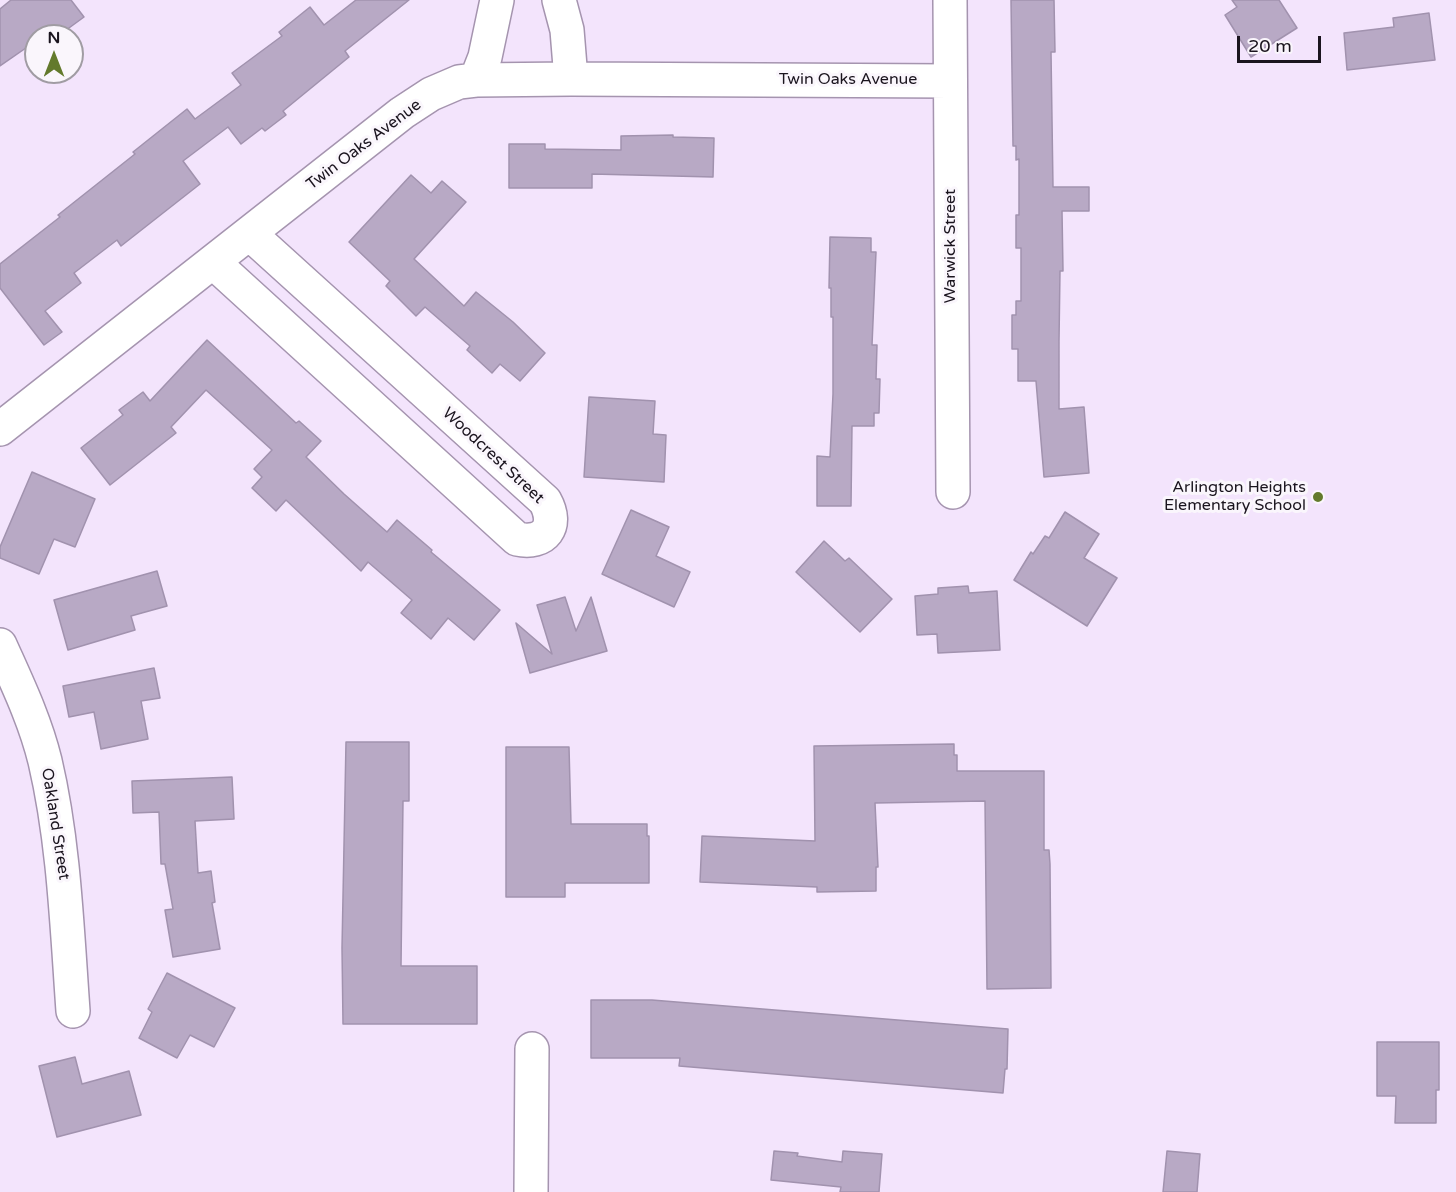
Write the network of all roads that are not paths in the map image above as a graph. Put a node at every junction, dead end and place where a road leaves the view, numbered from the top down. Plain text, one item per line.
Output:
1 (497, 0) edge
2 (559, 0) edge
3 (950, 0) edge
4 (571, 79) junction
5 (476, 80) junction
6 (950, 81) junction
7 (250, 234) junction
8 (213, 262) junction
9 (0, 429) edge
10 (953, 492) dead end
11 (0, 645) edge
12 (73, 1011) dead end
13 (532, 1049) dead end
14 (531, 1192) edge

1 - 5 street
2 - 4 street
3 - 6 street, Warwick Street
4 - 5 street, Twin Oaks Avenue
4 - 6 street, Twin Oaks Avenue
5 - 7 street, Twin Oaks Avenue
6 - 10 street, Warwick Street
7 - 8 street, Twin Oaks Avenue
7 - 8 street, Woodcrest Street
8 - 9 street, Twin Oaks Avenue
11 - 12 street, Oakland Street
13 - 14 street

